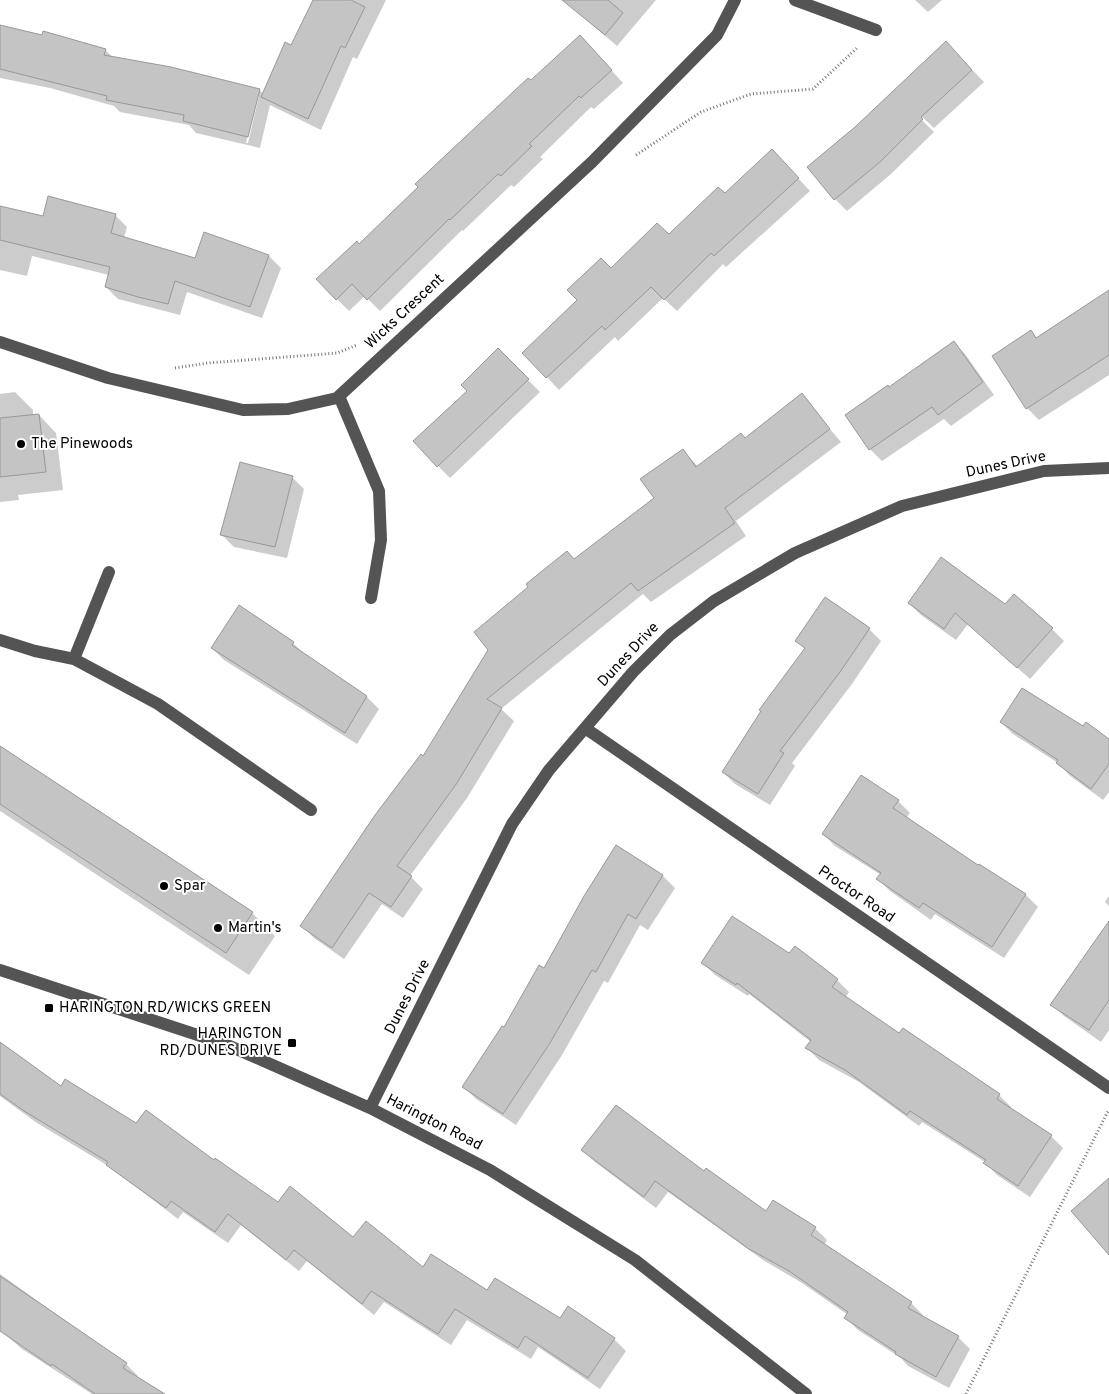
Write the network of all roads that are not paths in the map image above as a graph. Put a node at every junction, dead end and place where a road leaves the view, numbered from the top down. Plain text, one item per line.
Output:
1 (735, 0) edge
2 (795, 0) edge
3 (876, 30) road end
4 (0, 342) edge
5 (339, 396) junction
6 (1109, 468) edge
7 (109, 572) dead end
8 (371, 598) dead end
9 (0, 640) edge
10 (74, 659) junction
11 (585, 728) junction
12 (311, 810) dead end
13 (0, 970) edge
14 (1109, 1088) edge
15 (370, 1108) junction
16 (806, 1394) edge

1 - 5 street, Wicks Crescent
2 - 3 street
4 - 5 street, Wicks Crescent
5 - 8 street
6 - 11 street, Dunes Drive
7 - 10 street
9 - 10 street
10 - 12 street
11 - 14 street, Proctor Road
11 - 15 street, Dunes Drive
13 - 15 street, Harington Road
15 - 16 street, Harington Road

